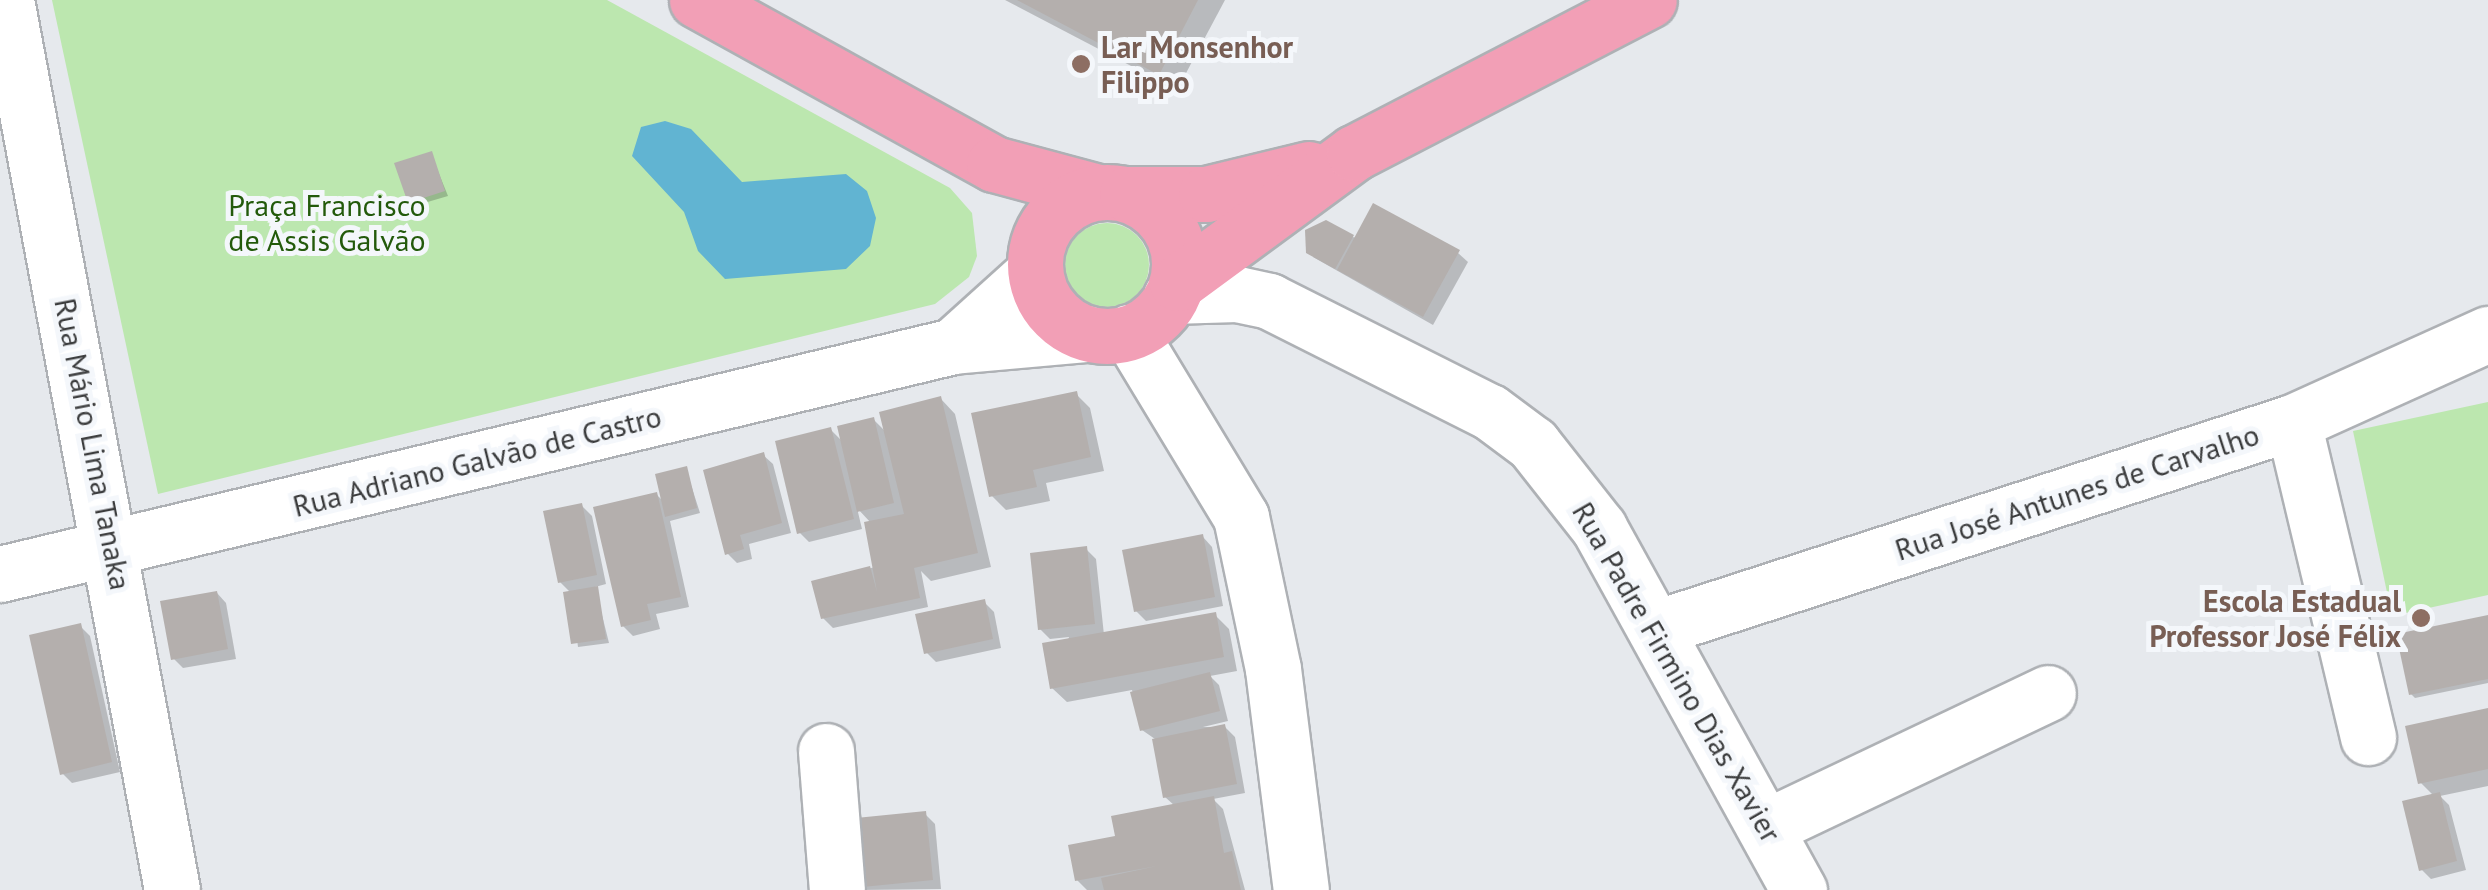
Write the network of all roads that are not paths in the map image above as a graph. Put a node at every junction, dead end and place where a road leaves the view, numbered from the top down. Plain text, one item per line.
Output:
1 (6, 0) edge
2 (697, 0) edge
3 (1650, 0) edge
4 (13, 100) edge
5 (1354, 153) junction
6 (994, 164) junction
7 (1112, 193) junction
8 (1036, 258) junction
9 (1174, 289) junction
10 (1108, 333) junction
11 (2488, 334) edge
12 (953, 346) junction
13 (2292, 422) junction
14 (114, 549) junction
15 (0, 574) edge
16 (1656, 628) junction
17 (2048, 693) dead end
18 (2368, 737) dead end
19 (826, 751) dead end
20 (1766, 828) junction
21 (172, 890) edge
22 (838, 890) edge
23 (1302, 890) edge
24 (1799, 890) edge

1 - 4 street, Rua Mário Lima Tanaka
2 - 6 main road
3 - 5 main road
4 - 14 street, Rua Mário Lima Tanaka
5 - 7 main road
5 - 9 main road
6 - 7 main road
6 - 8 main road
7 - 8 main road
7 - 9 main road
8 - 10 main road
8 - 12 street, Rua Adriano Galvão de Castro
9 - 10 main road
9 - 16 street, Rua Padre Firmino Dias Xavier
10 - 12 street, Rua Adriano Galvão de Castro
10 - 23 street
11 - 13 street, Rua José Antunes de Carvalho
12 - 14 street, Rua Adriano Galvão de Castro
13 - 16 street, Rua José Antunes de Carvalho
13 - 18 street
14 - 15 street, Rua Adriano Galvão de Castro
14 - 21 street, Rua Mário Lima Tanaka
16 - 20 street, Rua Padre Firmino Dias Xavier
17 - 20 street
19 - 22 street
20 - 24 street, Rua Padre Firmino Dias Xavier

